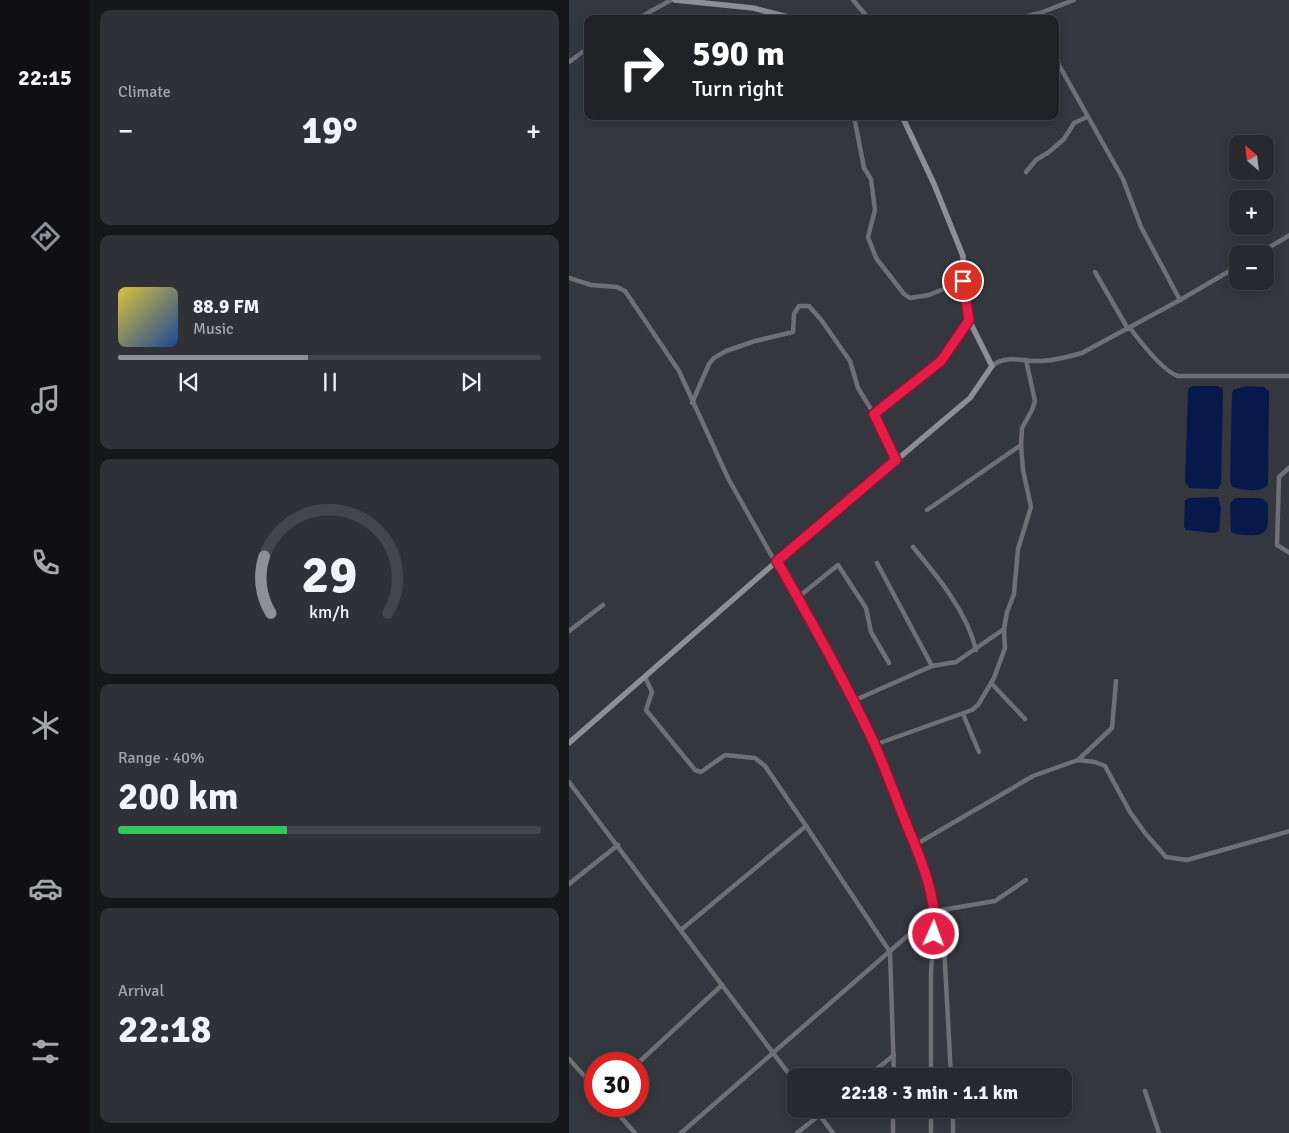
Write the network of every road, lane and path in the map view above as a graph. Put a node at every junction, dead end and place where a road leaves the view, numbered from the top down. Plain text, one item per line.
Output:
1 (671, 0) edge
2 (675, 0) edge
3 (853, 0) edge
4 (1074, 0) edge
5 (644, 15) edge
6 (780, 15) edge
7 (866, 15) edge
8 (1042, 15) edge
9 (584, 51) edge
10 (569, 62) edge
11 (1059, 65) edge
12 (1087, 117) junction
13 (855, 120) edge
14 (904, 120) edge
15 (1026, 172) dead end
16 (1289, 236) edge
17 (1274, 245) edge
18 (1229, 271) edge
19 (1095, 272) dead end
20 (569, 278) edge
21 (963, 281) junction
22 (1180, 300) junction
23 (969, 320) junction
24 (1129, 328) junction
25 (1027, 360) junction
26 (992, 366) junction
27 (1289, 376) edge
28 (692, 403) junction
29 (874, 414) junction
30 (1021, 445) junction
31 (896, 460) junction
32 (1289, 467) edge
33 (927, 510) dead end
34 (913, 547) dead end
35 (1289, 553) edge
36 (777, 561) junction
37 (877, 563) dead end
38 (797, 598) junction
39 (603, 605) dead end
40 (1005, 629) junction
41 (569, 630) edge
42 (976, 650) junction
43 (889, 663) dead end
44 (932, 666) junction
45 (645, 677) junction
46 (1116, 681) dead end
47 (991, 683) junction
48 (853, 701) junction
49 (963, 714) junction
50 (1025, 719) dead end
51 (569, 744) edge
52 (874, 745) junction
53 (979, 752) dead end
54 (1078, 760) junction
55 (569, 782) edge
56 (806, 826) junction
57 (1289, 831) edge
58 (915, 844) junction
59 (618, 845) junction
60 (1026, 880) dead end
61 (569, 884) edge
62 (936, 914) junction
63 (683, 929) junction
64 (890, 952) junction
65 (722, 985) junction
66 (773, 1052) junction
67 (649, 1053) edge
68 (894, 1055) junction
69 (569, 1058) edge
70 (877, 1068) edge
71 (894, 1068) edge
72 (931, 1068) edge
73 (951, 1068) edge
74 (787, 1071) edge
75 (584, 1075) edge
76 (1145, 1091) dead end
77 (621, 1117) edge
78 (815, 1118) edge
79 (821, 1118) edge
80 (893, 1118) edge
81 (931, 1118) edge
82 (953, 1118) edge
83 (635, 1133) edge
84 (681, 1133) edge
85 (797, 1133) edge
86 (833, 1133) edge
87 (893, 1133) edge
88 (931, 1133) edge
89 (953, 1133) edge
90 (1159, 1133) edge

1 - 5 street
2 - 6 street
3 - 7 street
4 - 8 street
9 - 10 street
11 - 12 street
12 - 15 street
12 - 22 street
13 - 21 street
14 - 21 street
16 - 17 street
18 - 22 street
19 - 24 street
20 - 28 street
21 - 23 street
22 - 24 street
23 - 26 street
23 - 29 street
24 - 25 street
24 - 27 street
25 - 26 street
25 - 30 street
26 - 31 street
28 - 29 street
28 - 36 street
29 - 31 street
30 - 33 street
30 - 40 street
31 - 36 street
32 - 35 street
34 - 42 street
36 - 38 street
36 - 45 street
37 - 44 street
38 - 43 street
38 - 48 street
39 - 41 street
40 - 42 street
40 - 47 street
42 - 44 street
44 - 48 street
45 - 51 street
45 - 56 street
46 - 54 street
47 - 49 street
47 - 50 street
48 - 52 street
49 - 52 street
49 - 53 street
52 - 58 street
54 - 57 street
54 - 58 street
55 - 59 street
56 - 63 street
56 - 64 street
58 - 62 street
59 - 61 street
59 - 63 street
60 - 62 street
62 - 64 street
62 - 72 street
62 - 73 street
63 - 65 street
64 - 66 street
64 - 68 street
65 - 66 street
65 - 67 street
66 - 74 street
66 - 84 street
68 - 70 street
68 - 71 street
69 - 75 street
76 - 90 street
77 - 83 street
78 - 85 street
79 - 86 street
80 - 87 street
81 - 88 street
82 - 89 street

